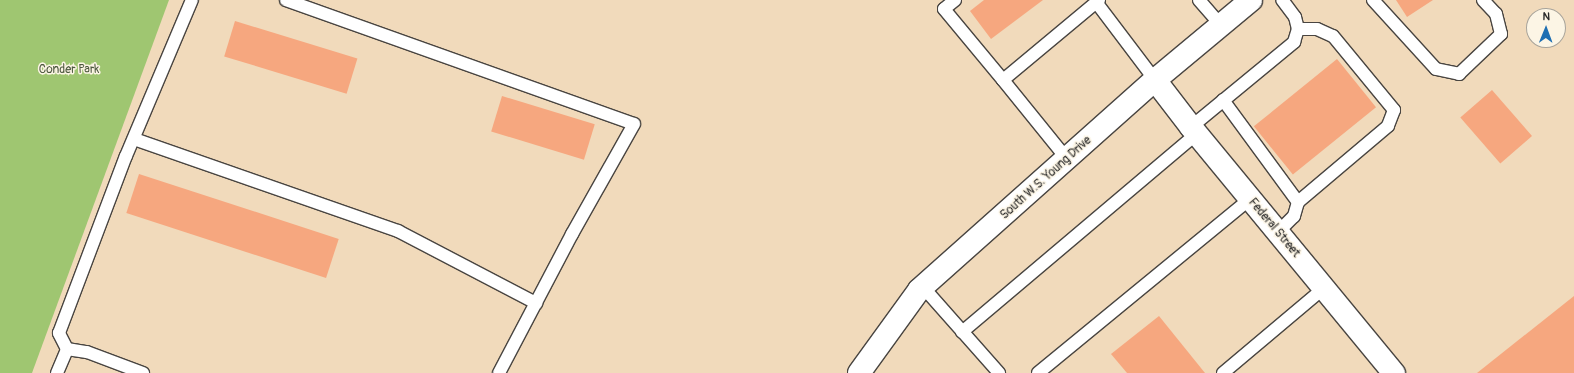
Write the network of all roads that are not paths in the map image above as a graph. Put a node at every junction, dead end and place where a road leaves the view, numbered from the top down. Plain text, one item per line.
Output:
1 (192, 0) edge
2 (286, 0) edge
3 (955, 0) edge
4 (1198, 0) edge
5 (1251, 0) edge
6 (1282, 0) edge
7 (1373, 0) edge
8 (1483, 0) edge
9 (1097, 1) edge
10 (1222, 26) junction
11 (1298, 29) junction
12 (1003, 80) junction
13 (1156, 80) junction
14 (1223, 100) junction
15 (1194, 131) junction
16 (134, 139) junction
17 (1067, 158) junction
18 (1250, 199) junction
19 (1298, 202) junction
20 (1278, 232) junction
21 (923, 287) junction
22 (1324, 288) junction
23 (536, 303) junction
24 (962, 332) junction
25 (67, 349) junction
26 (862, 372) edge
27 (57, 373) edge
28 (143, 373) edge
29 (499, 373) edge
30 (998, 373) edge
31 (1038, 373) edge
32 (1223, 373) edge
33 (1394, 373) edge

1 - 16 lane
2 - 23 lane
3 - 12 lane
4 - 10 lane
5 - 10 main road, South W.S. Young Drive
6 - 11 lane
7 - 8 lane
9 - 12 lane
9 - 13 lane
10 - 13 main road, South W.S. Young Drive
11 - 14 lane
11 - 19 lane
12 - 17 lane
13 - 15 main road, Federal Street
13 - 17 main road, South W.S. Young Drive
14 - 15 lane
14 - 19 lane
15 - 18 main road, Federal Street
15 - 24 lane
16 - 23 lane
16 - 25 lane
17 - 21 main road, South W.S. Young Drive
18 - 20 main road, Federal Street
18 - 31 lane
19 - 20 lane
20 - 22 main road, Federal Street
21 - 24 lane
21 - 26 main road, South W.S. Young Drive
22 - 32 lane
22 - 33 main road, Federal Street
23 - 29 lane
24 - 30 lane
25 - 27 lane
25 - 28 lane

